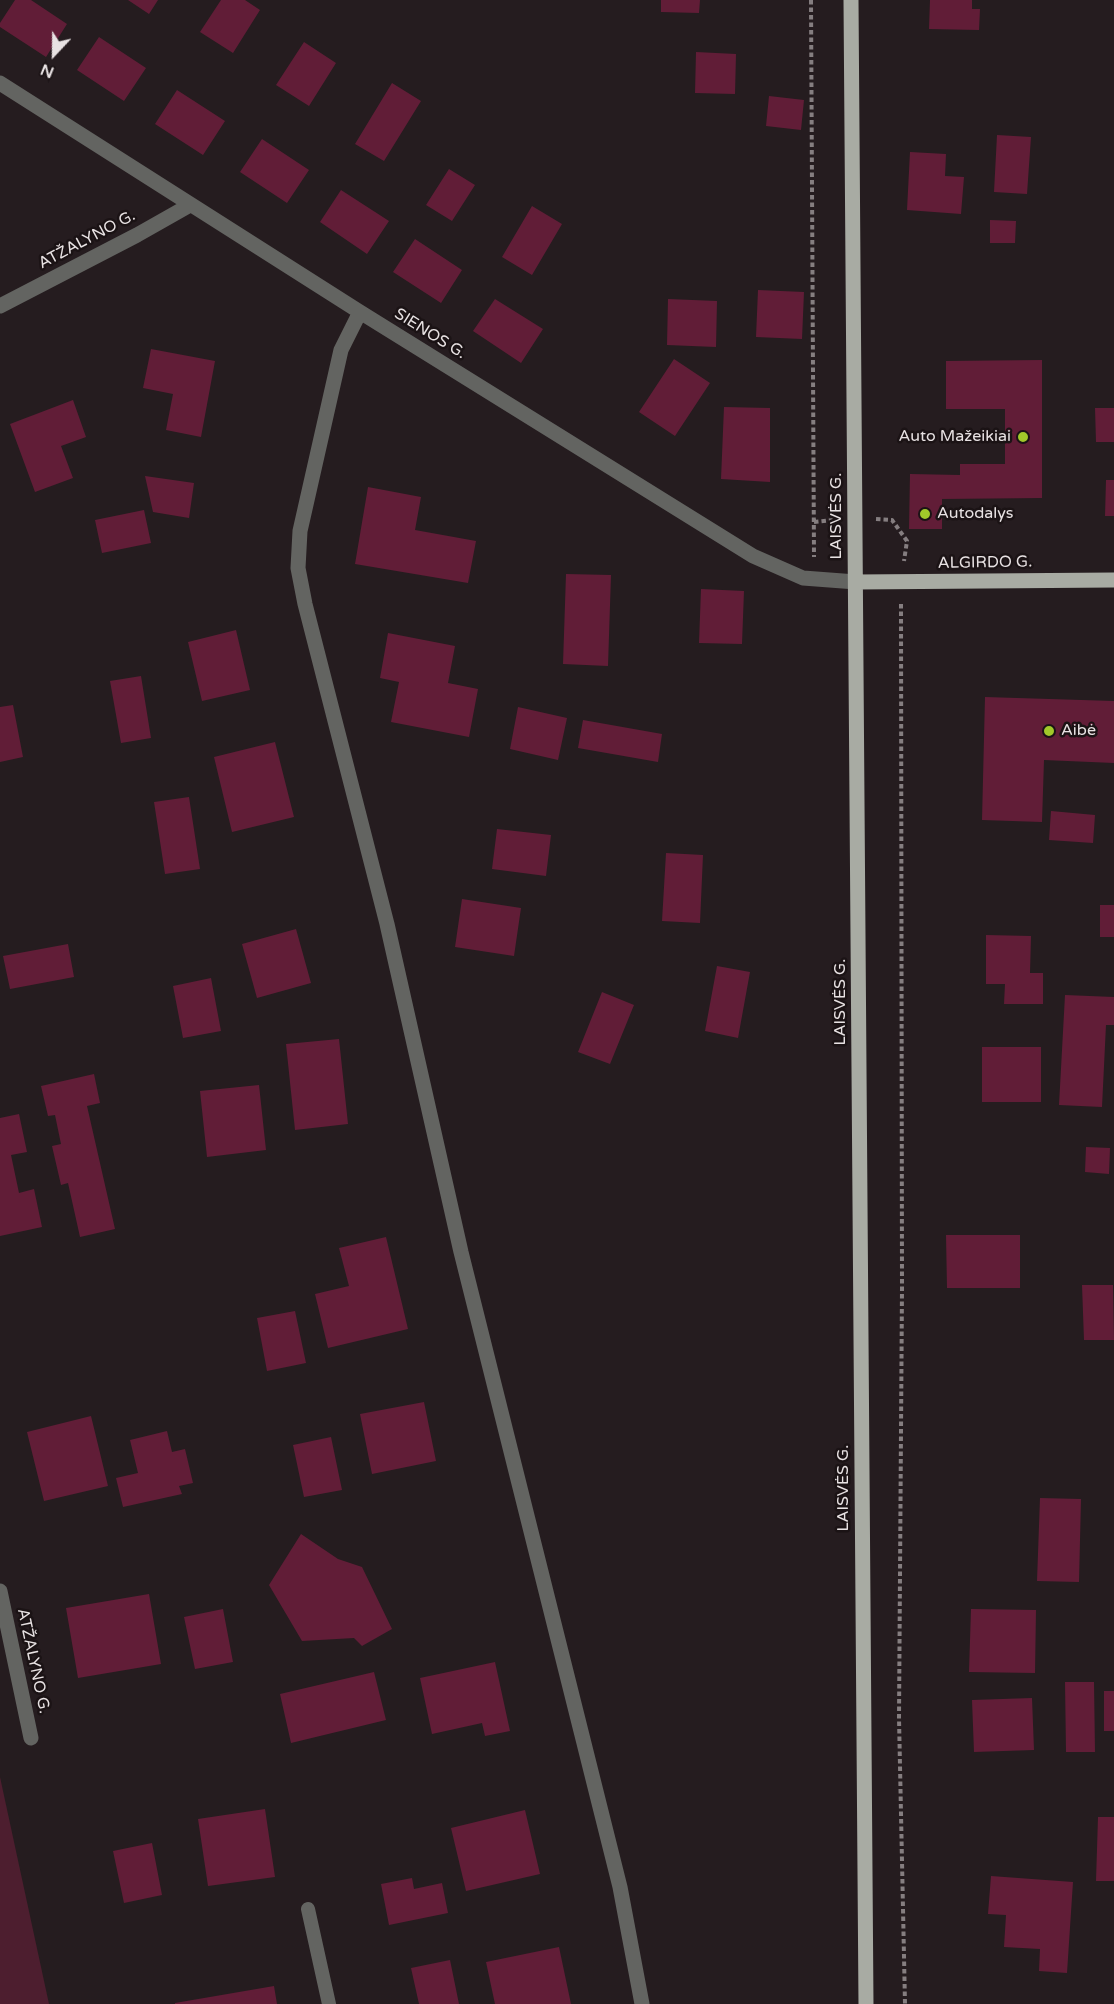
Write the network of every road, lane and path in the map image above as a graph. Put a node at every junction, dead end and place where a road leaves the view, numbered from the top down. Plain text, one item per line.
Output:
1 (811, 0) edge
2 (851, 0) edge
3 (0, 83) edge
4 (190, 205) junction
5 (0, 306) edge
6 (360, 312) junction
7 (814, 579) junction
8 (1114, 580) edge
9 (856, 582) junction
10 (901, 582) junction
11 (0, 1591) edge
12 (31, 1738) dead end
13 (309, 1909) dead end
14 (329, 2004) edge
15 (642, 2004) edge
16 (866, 2004) edge
17 (904, 2004) edge

1 - 7 path
2 - 9 main road, LAISVĖS G.
3 - 4 street, SIENOS G.
4 - 5 street, ATŽALYNO G.
4 - 6 street, SIENOS G.
6 - 7 street, SIENOS G.
6 - 15 street
7 - 9 street, SIENOS G.
8 - 10 main road, ALGIRDO G.
9 - 10 main road, ALGIRDO G.
9 - 16 main road, LAISVĖS G.
10 - 17 path
11 - 12 street, ATŽALYNO G.
13 - 14 lane

